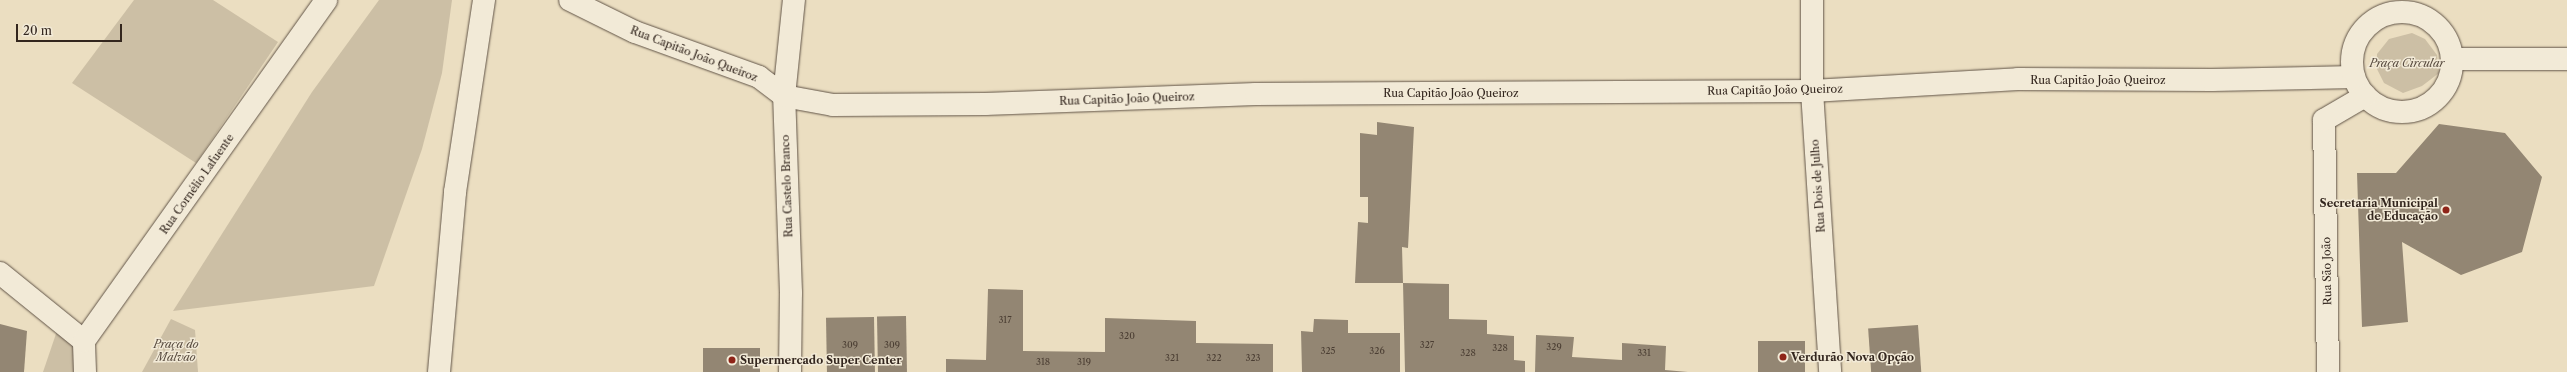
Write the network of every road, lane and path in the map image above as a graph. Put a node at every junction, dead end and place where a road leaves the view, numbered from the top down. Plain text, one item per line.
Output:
1 (326, 0) edge
2 (484, 0) edge
3 (570, 0) edge
4 (794, 0) edge
5 (1812, 0) edge
6 (2388, 8) edge
7 (2453, 59) junction
8 (2567, 59) edge
9 (2354, 77) junction
10 (1812, 91) junction
11 (784, 96) junction
12 (2365, 96) junction
13 (0, 273) edge
14 (84, 341) junction
15 (85, 372) edge
16 (439, 372) edge
17 (790, 372) edge
18 (1830, 372) edge
19 (2328, 372) edge

1 - 14 street, Rua Cornélio Lafuente
2 - 16 street
3 - 11 street, Rua Capitão João Queiroz
4 - 11 street, Rua Castelo Branco
5 - 10 street, Rua Dois de Julho
6 - 7 street
6 - 9 street
7 - 8 street
7 - 12 street
9 - 10 street, Rua Capitão João Queiroz
9 - 12 street
10 - 11 street, Rua Capitão João Queiroz
10 - 18 street, Rua Dois de Julho
11 - 17 street, Rua Castelo Branco
12 - 19 street, Rua São João
13 - 14 street
14 - 15 street

